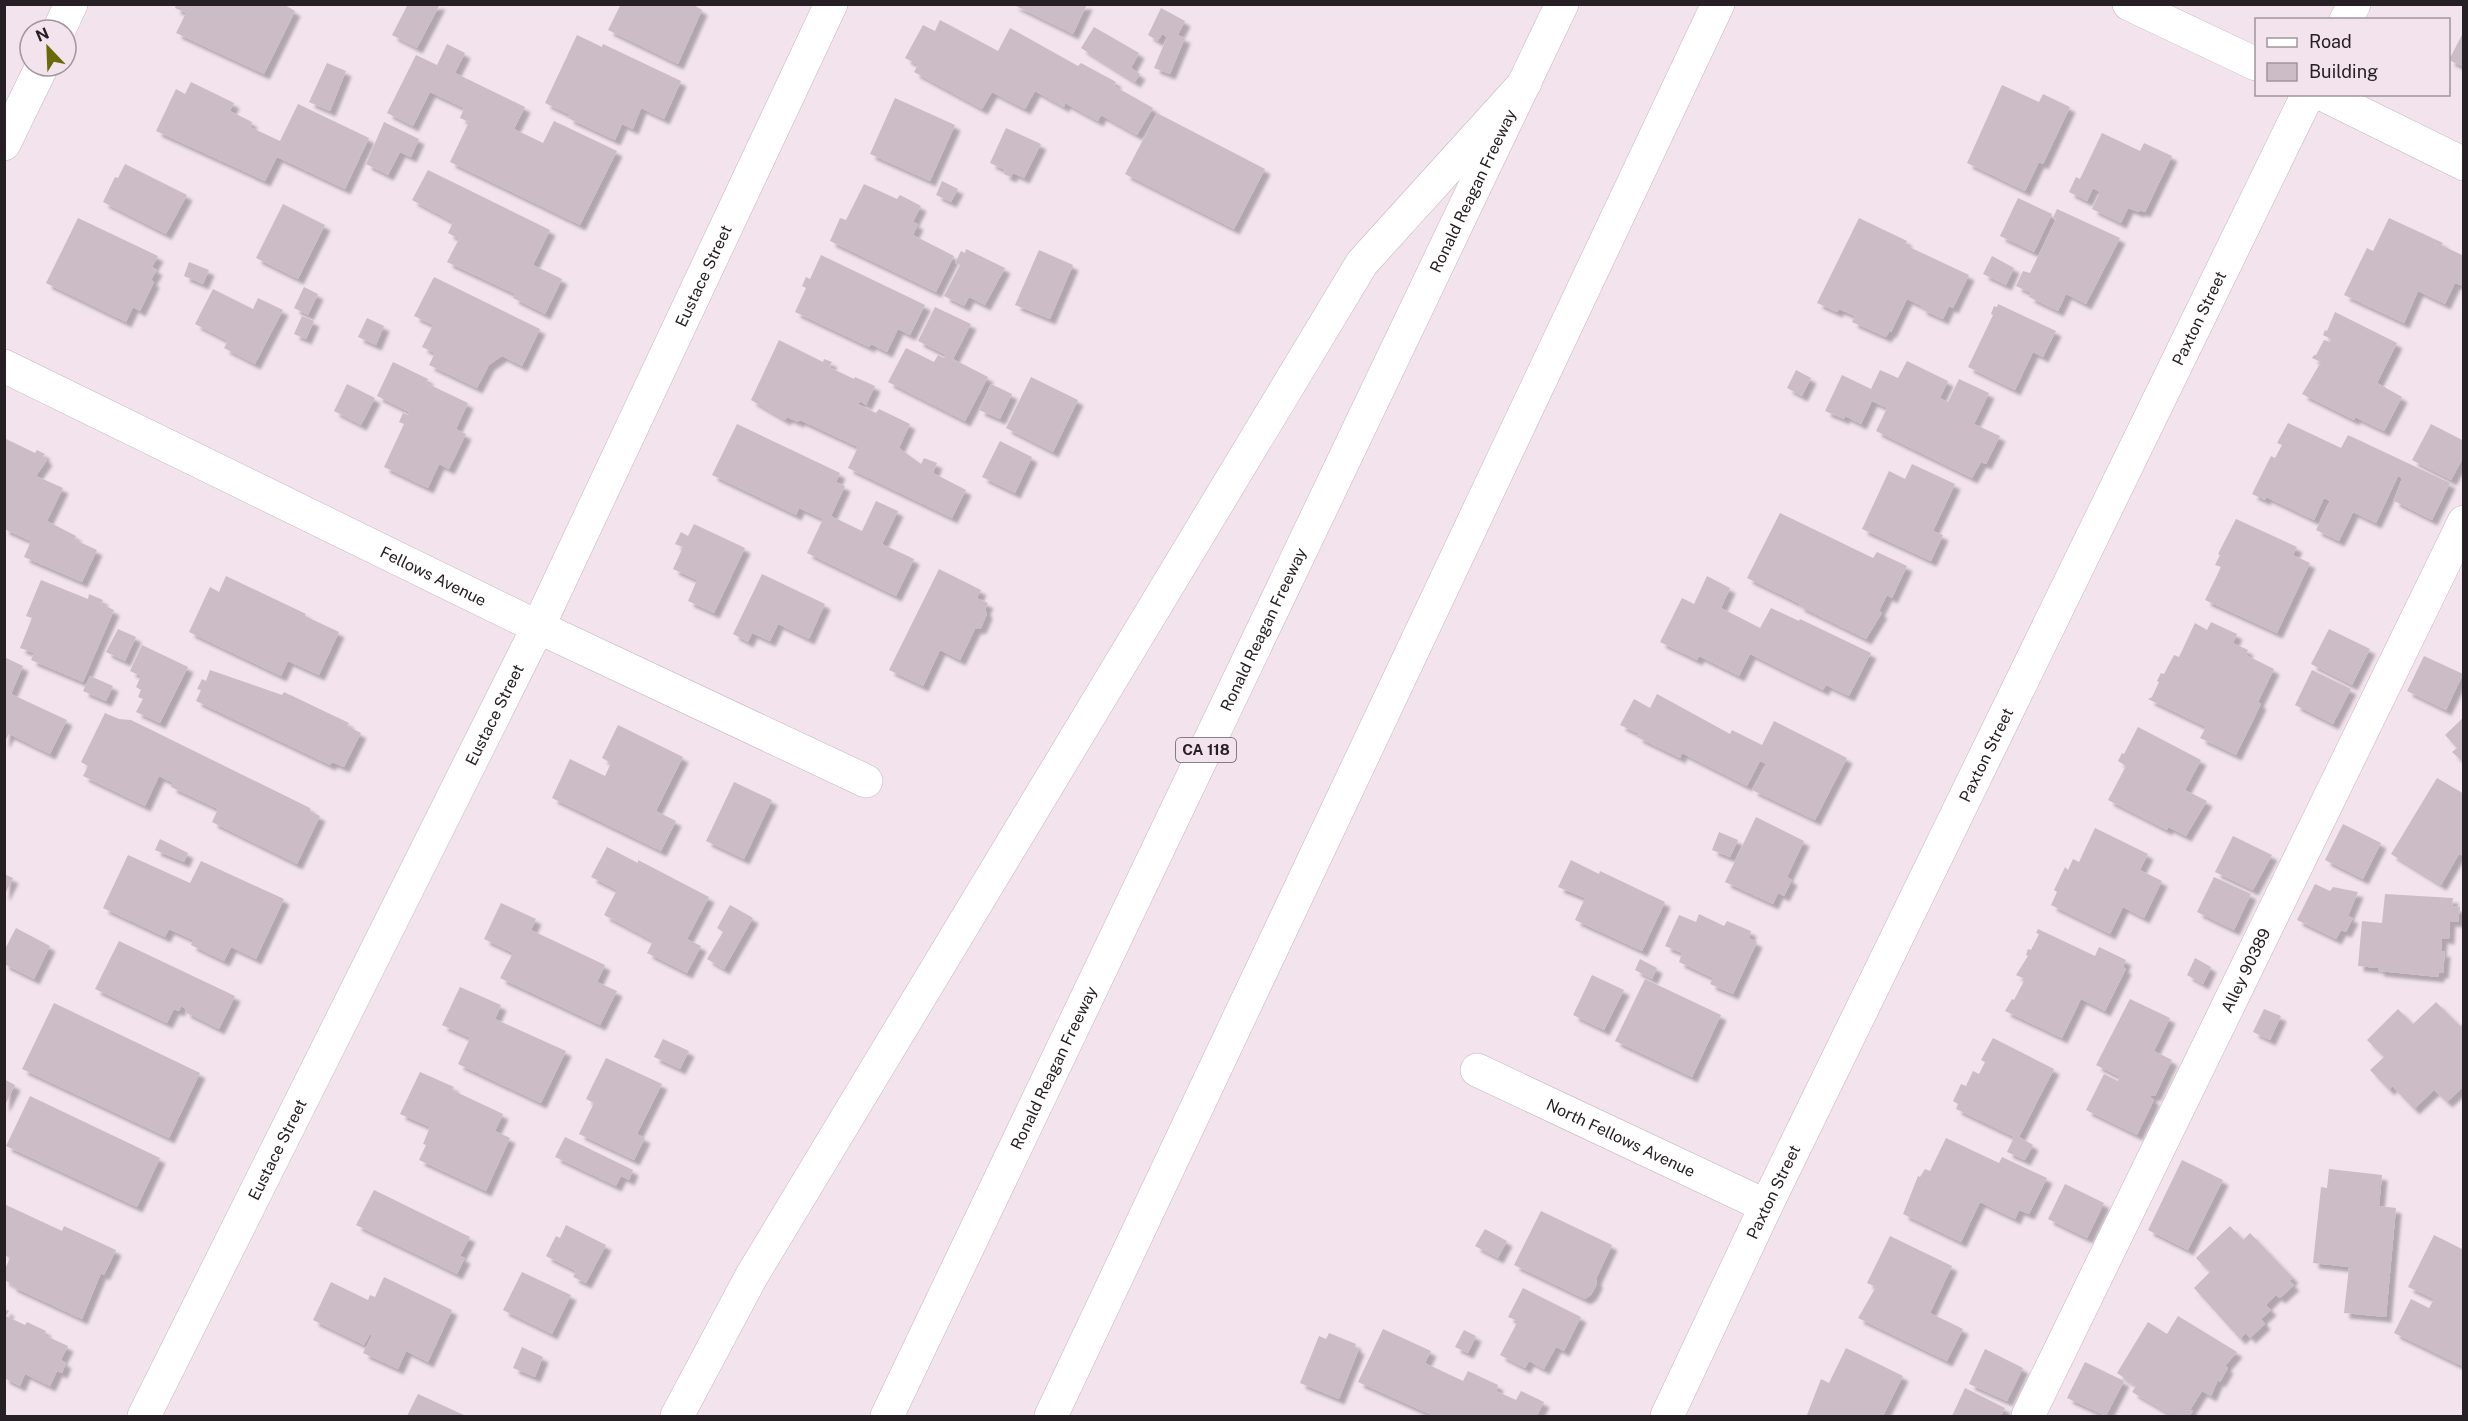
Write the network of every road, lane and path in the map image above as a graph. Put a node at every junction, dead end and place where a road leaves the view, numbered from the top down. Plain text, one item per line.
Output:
1 (71, 4) edge
2 (831, 4) edge
3 (1562, 4) edge
4 (1718, 4) edge
5 (1735, 4) edge
6 (2129, 4) edge
7 (2354, 4) edge
8 (65, 18) edge
9 (2347, 18) edge
10 (2255, 64) edge
11 (36, 78) edge
12 (1525, 82) junction
13 (2307, 96) edge
14 (2326, 96) edge
15 (1672, 104) junction
16 (4, 144) edge
17 (2463, 164) edge
18 (4, 366) edge
19 (2463, 522) edge
20 (537, 627) junction
21 (866, 781) dead end
22 (1477, 1070) dead end
23 (1766, 1206) junction
24 (144, 1416) edge
25 (677, 1416) edge
26 (886, 1416) edge
27 (1051, 1416) edge
28 (1668, 1416) edge
29 (2028, 1416) edge

1 - 8 main road
2 - 20 main road, Eustace Street
3 - 12 main road, Ronald Reagan Freeway / CA 118
4 - 15 main road
5 - 15 main road
6 - 10 main road
7 - 9 main road
11 - 16 main road
12 - 25 main road
12 - 26 main road, Ronald Reagan Freeway / CA 118
13 - 23 main road, Paxton Street
14 - 17 main road
15 - 27 main road
18 - 20 main road, Fellows Avenue
19 - 29 main road, Alley 90389
20 - 21 main road, Fellows Avenue
20 - 24 main road, Eustace Street
22 - 23 main road, North Fellows Avenue
23 - 28 main road, Paxton Street

